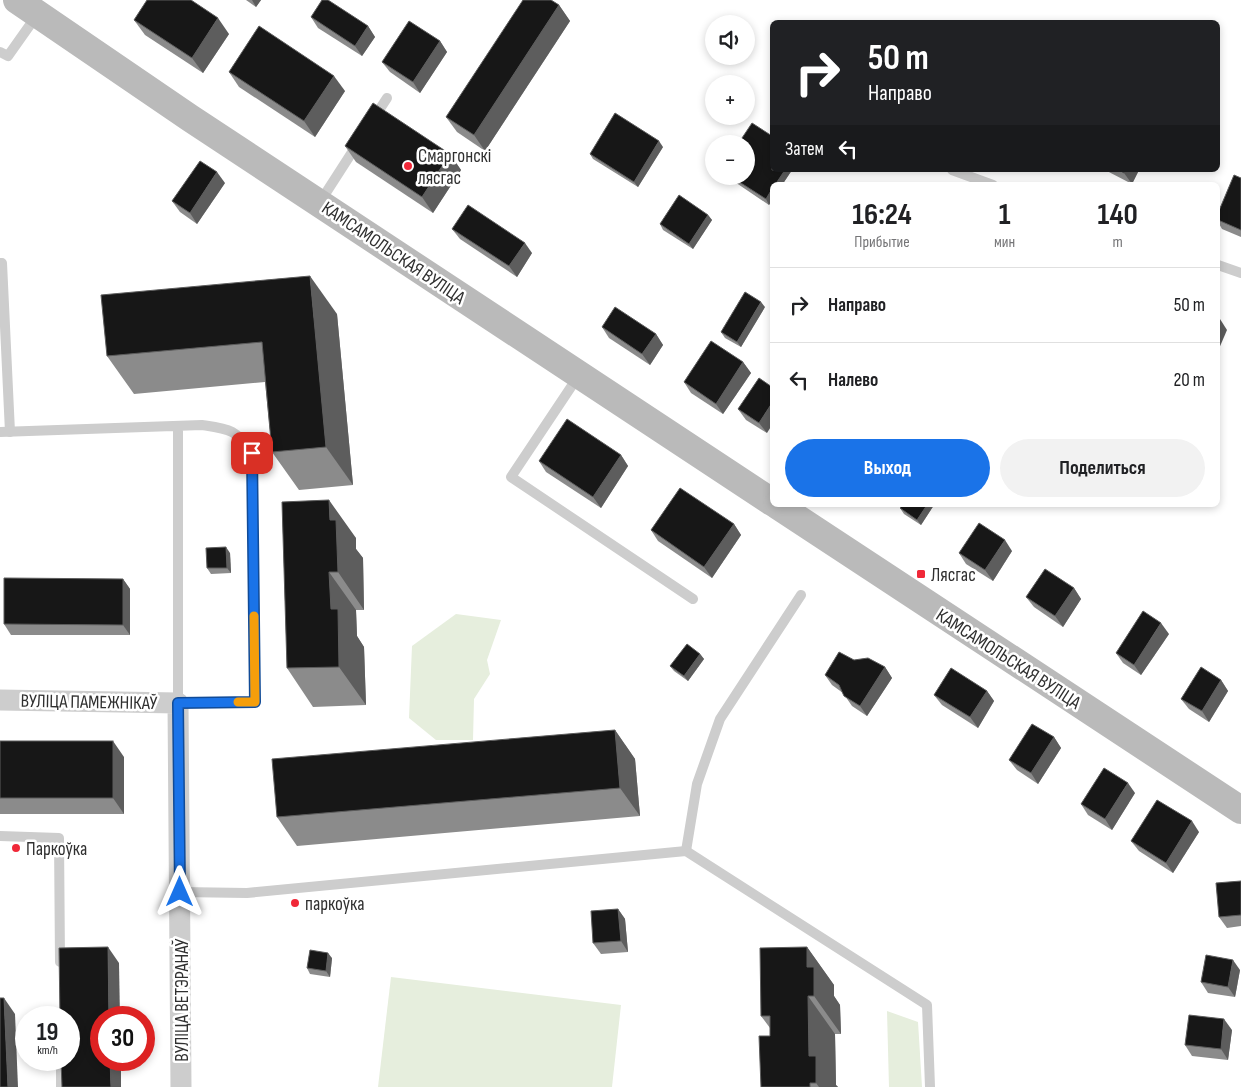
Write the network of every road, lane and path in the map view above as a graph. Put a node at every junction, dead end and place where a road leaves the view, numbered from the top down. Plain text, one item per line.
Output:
1 (28, 7) edge
2 (0, 52) edge
3 (387, 98) dead end
4 (957, 172) edge
5 (985, 182) edge
6 (320, 203) junction
7 (0, 263) edge
8 (1220, 266) edge
9 (1241, 273) edge
10 (580, 375) junction
11 (178, 426) junction
12 (5, 432) edge
13 (770, 501) edge
14 (780, 507) edge
15 (800, 595) dead end
16 (693, 599) dead end
17 (0, 700) edge
18 (178, 703) junction
19 (1241, 810) edge
20 (0, 836) edge
21 (686, 851) junction
22 (180, 892) junction
23 (60, 968) edge
24 (61, 1071) edge
25 (61, 1087) edge
26 (181, 1087) edge
27 (930, 1087) edge

1 - 2 lane
1 - 6 main road, КАМСАМОЛЬСКАЯ ВУЛІЦА
3 - 6 lane
4 - 5 lane
6 - 10 main road, КАМСАМОЛЬСКАЯ ВУЛІЦА
7 - 12 lane
8 - 9 lane
10 - 13 main road, КАМСАМОЛЬСКАЯ ВУЛІЦА
10 - 16 lane
11 - 12 lane
11 - 18 lane
11 - 18 lane
14 - 19 main road, КАМСАМОЛЬСКАЯ ВУЛІЦА
15 - 21 lane
17 - 18 street, ВУЛІЦА ПАМЕЖНІКАЎ
18 - 22 street, ВУЛІЦА ВЕТЭРАНАЎ
20 - 23 lane
21 - 22 lane
21 - 27 lane
22 - 26 street, ВУЛІЦА ВЕТЭРАНАЎ
24 - 25 lane

